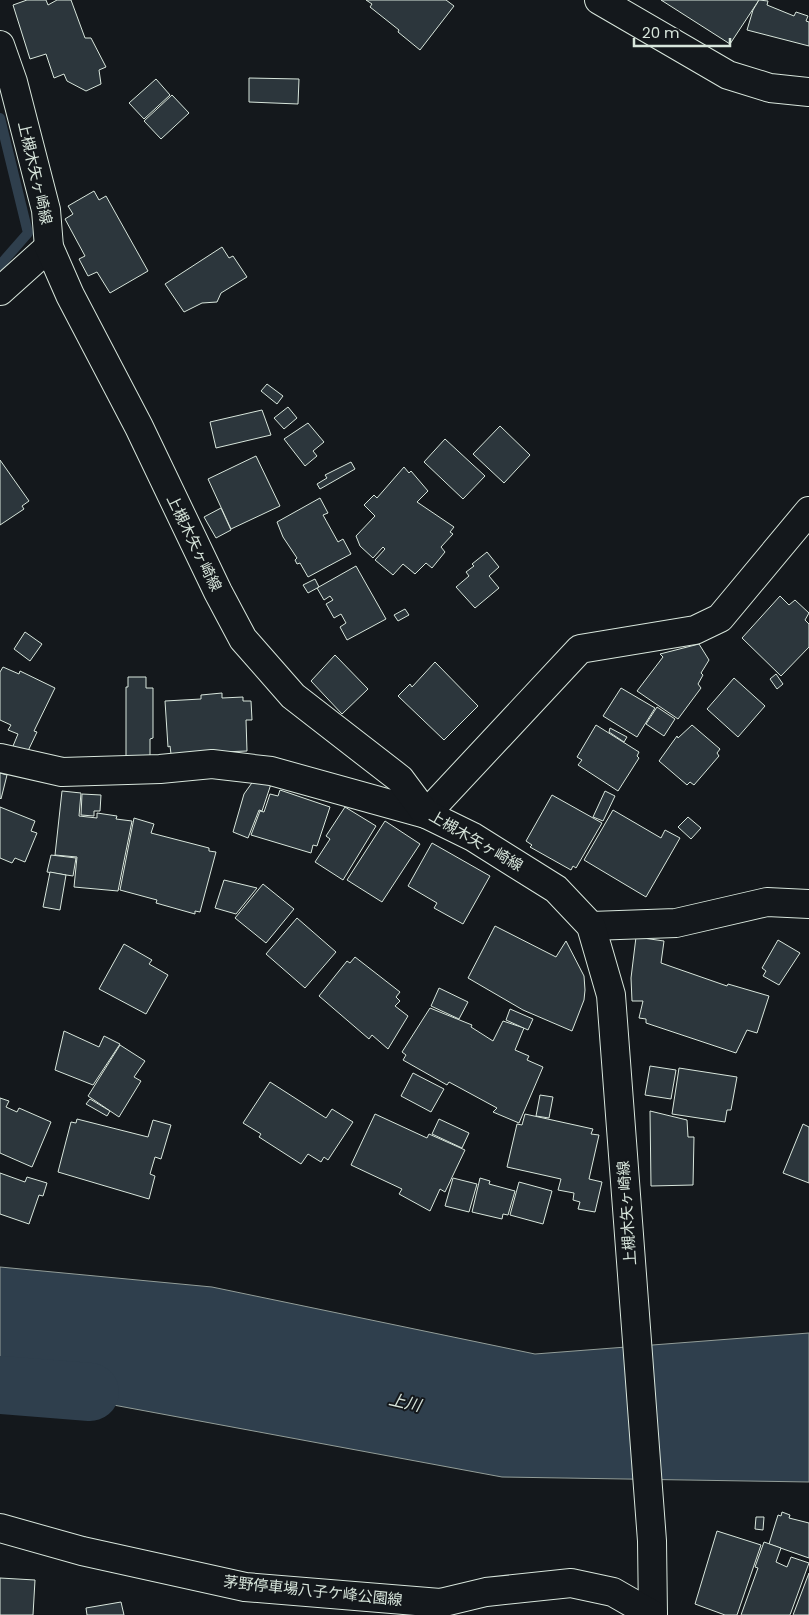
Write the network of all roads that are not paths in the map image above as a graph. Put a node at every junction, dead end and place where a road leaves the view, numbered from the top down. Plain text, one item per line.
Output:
1 (599, 0) edge
2 (0, 45) edge
3 (809, 92) edge
4 (49, 247) junction
5 (0, 291) edge
6 (809, 511) edge
7 (0, 758) edge
8 (426, 814) junction
9 (809, 904) edge
10 (591, 926) junction
11 (0, 1528) edge
12 (430, 1609) edge
13 (653, 1615) edge

1 - 3 main road
2 - 4 main road, 上槻木矢ヶ崎線
4 - 5 main road
4 - 8 main road, 上槻木矢ヶ崎線
6 - 8 main road
7 - 8 main road
8 - 10 main road, 上槻木矢ヶ崎線
9 - 10 main road
10 - 13 main road, 上槻木矢ヶ崎線
11 - 12 main road, 茅野停車場八子ケ峰公園線
12 - 13 main road, 茅野停車場八子ケ峰公園線

